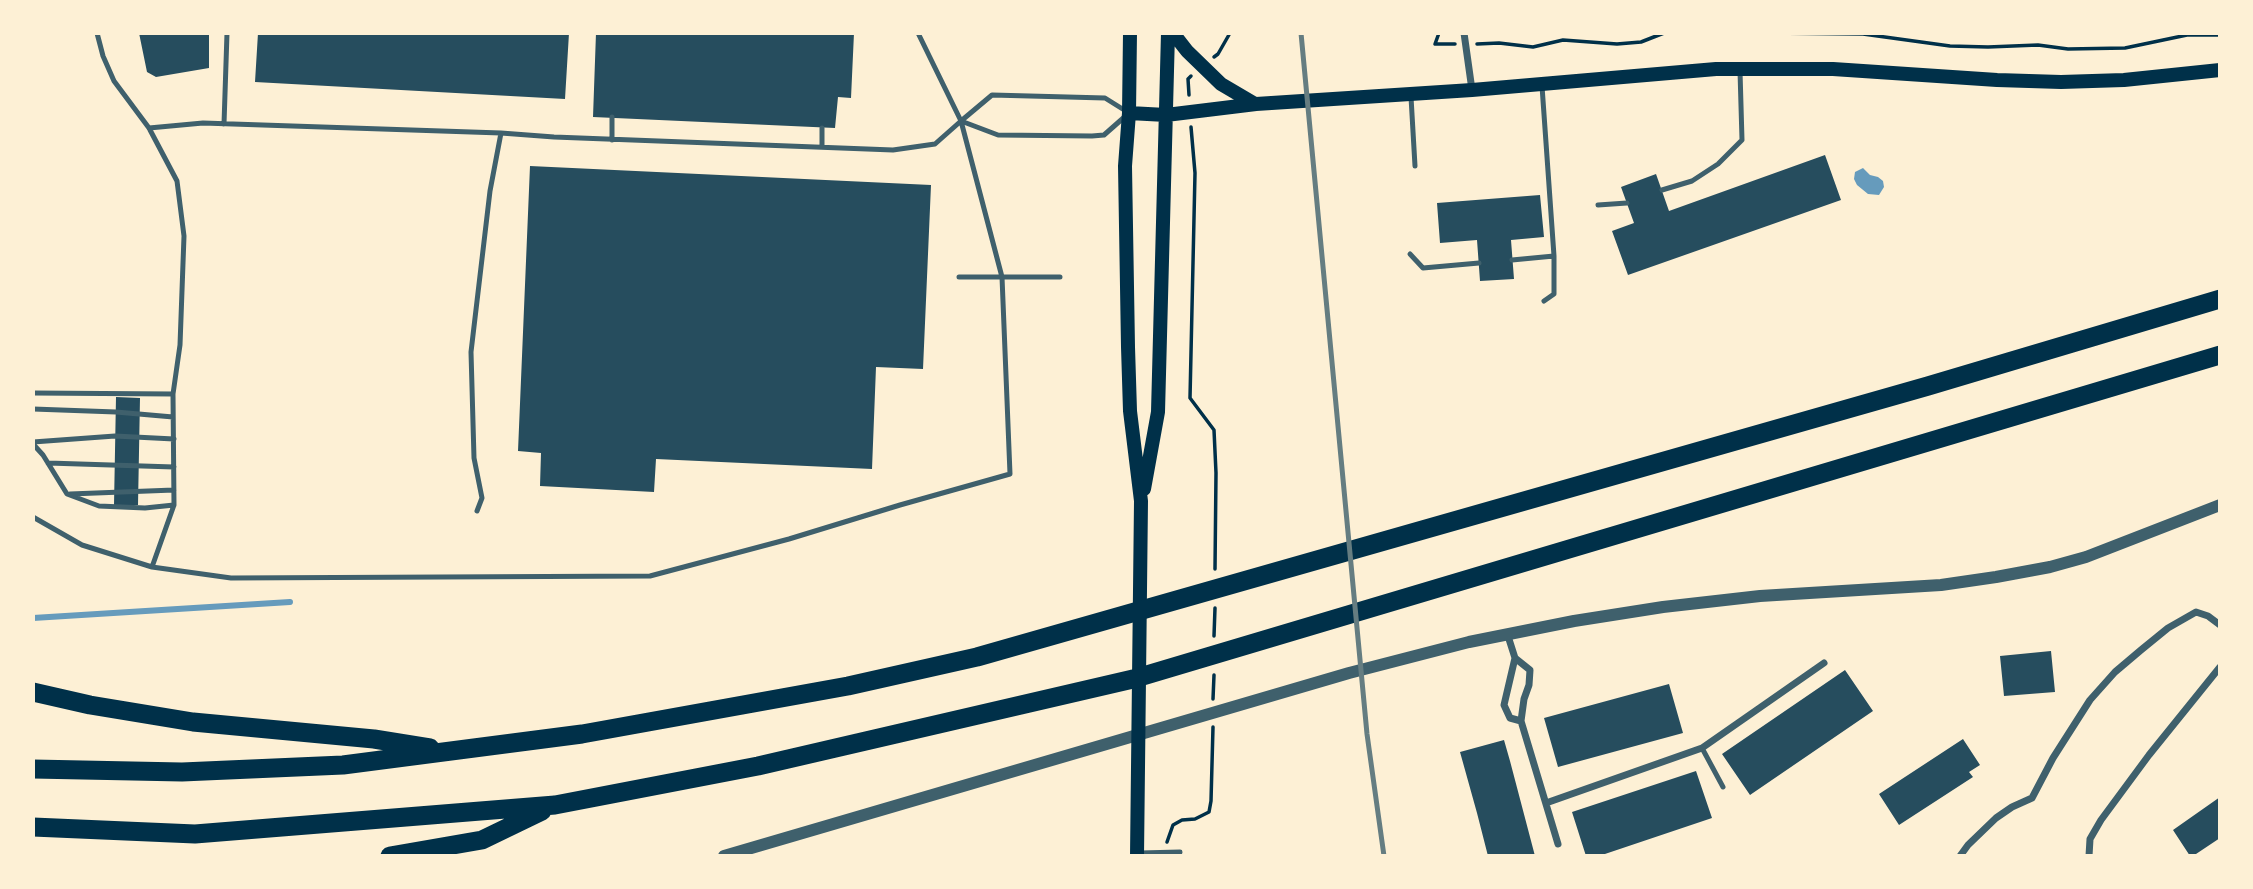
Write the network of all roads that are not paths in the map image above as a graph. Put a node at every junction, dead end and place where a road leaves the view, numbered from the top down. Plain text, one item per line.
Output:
1 (97, 33) edge
2 (227, 33) edge
3 (918, 33) edge
4 (1130, 33) edge
5 (1171, 33) edge
6 (1464, 33) edge
7 (1740, 68) junction
8 (2220, 70) edge
9 (1542, 83) junction
10 (1472, 90) junction
11 (1411, 94) junction
12 (1256, 104) junction
13 (1129, 113) junction
14 (1166, 114) junction
15 (612, 117) dead end
16 (961, 121) junction
17 (224, 124) junction
18 (149, 128) junction
19 (822, 128) dead end
20 (501, 133) junction
21 (612, 140) junction
22 (822, 147) junction
23 (1415, 166) dead end
24 (1662, 190) dead end
25 (1627, 203) dead end
26 (1598, 205) dead end
27 (1410, 254) dead end
28 (1554, 256) junction
29 (1512, 260) dead end
30 (1479, 263) dead end
31 (959, 277) dead end
32 (1003, 277) junction
33 (1060, 277) dead end
34 (2220, 299) edge
35 (1544, 301) dead end
36 (2220, 355) edge
37 (33, 393) edge
38 (173, 394) junction
39 (33, 409) edge
40 (173, 417) junction
41 (174, 439) junction
42 (33, 443) edge
43 (48, 463) junction
44 (174, 467) junction
45 (174, 490) junction
46 (67, 494) junction
47 (1142, 501) junction
48 (174, 505) junction
49 (2220, 505) edge
50 (477, 510) dead end
51 (33, 517) edge
52 (152, 566) junction
53 (2220, 625) edge
54 (1508, 636) junction
55 (1515, 658) junction
56 (1824, 663) dead end
57 (2220, 667) edge
58 (33, 692) edge
59 (1521, 721) junction
60 (1702, 748) junction
61 (455, 752) junction
62 (33, 769) edge
63 (1723, 787) dead end
64 (1546, 803) junction
65 (555, 805) junction
66 (33, 827) edge
67 (1558, 844) dead end
68 (1180, 852) dead end
69 (1137, 854) edge
70 (390, 856) edge
71 (724, 856) edge
72 (1960, 856) edge
73 (2089, 856) edge

1 - 18 lane
2 - 17 lane
3 - 16 lane
4 - 13 main road
5 - 12 main road
5 - 14 main road
6 - 10 street
7 - 8 main road
7 - 9 main road
7 - 24 lane
9 - 10 main road
9 - 28 lane
10 - 11 main road
11 - 12 main road
11 - 23 lane
12 - 14 main road
13 - 14 main road
13 - 16 lane
13 - 16 lane
13 - 47 main road
14 - 47 main road
15 - 21 lane
16 - 22 lane
16 - 32 lane
17 - 18 lane
17 - 20 lane
18 - 38 lane
19 - 22 lane
20 - 21 lane
20 - 50 lane
21 - 22 lane
25 - 26 lane
27 - 30 lane
28 - 29 lane
28 - 35 lane
31 - 32 lane
32 - 33 lane
32 - 52 lane
34 - 61 highway
36 - 65 highway
37 - 38 lane
38 - 40 lane
39 - 40 lane
40 - 41 lane
41 - 42 lane
41 - 44 lane
42 - 43 lane
43 - 44 lane
43 - 46 lane
44 - 45 lane
45 - 46 lane
45 - 48 lane
46 - 48 lane
47 - 69 main road
48 - 52 lane
49 - 54 street
51 - 52 lane
53 - 72 street
54 - 55 street
54 - 71 street
55 - 59 street
55 - 59 street
56 - 60 street
57 - 73 street
58 - 61 highway
59 - 64 street
60 - 63 lane
60 - 64 street
61 - 62 highway
64 - 67 street
65 - 66 highway
65 - 70 highway
68 - 69 lane

